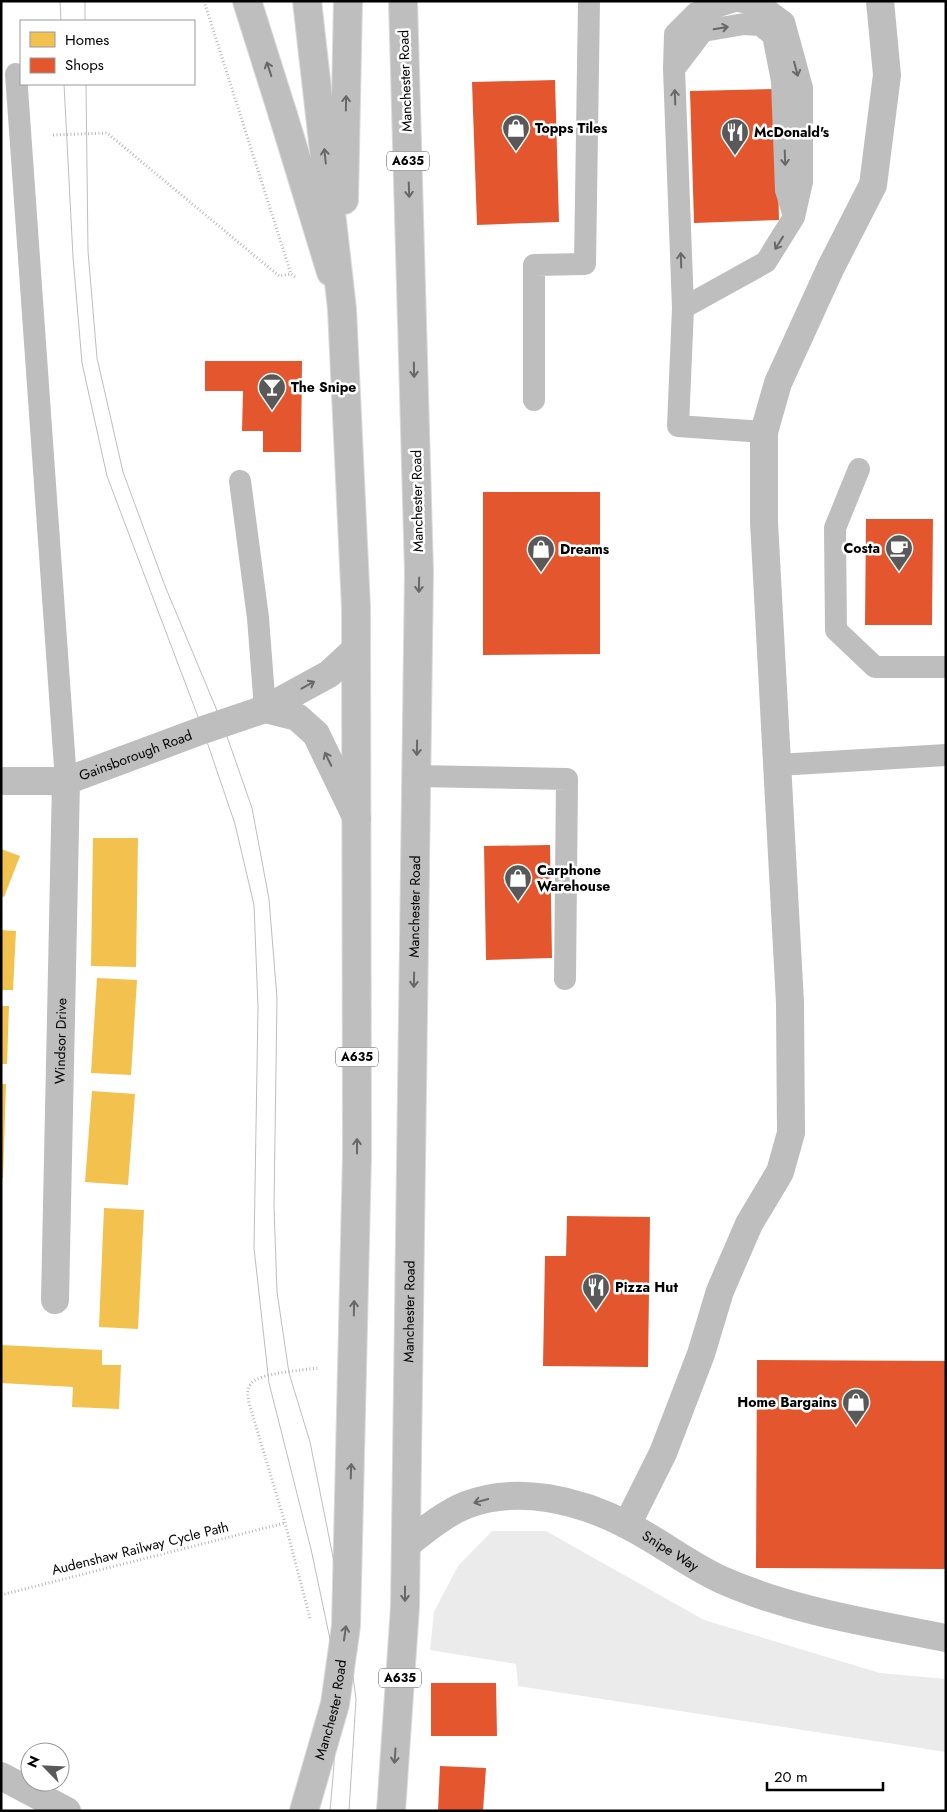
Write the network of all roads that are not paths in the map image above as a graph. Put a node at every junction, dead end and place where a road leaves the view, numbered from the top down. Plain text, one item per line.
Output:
1 (247, 1) edge
2 (307, 1) edge
3 (348, 1) edge
4 (403, 1) edge
5 (589, 1) edge
6 (736, 1) edge
7 (880, 1) edge
8 (674, 69) junction
9 (16, 74) dead end
10 (794, 217) junction
11 (683, 308) junction
12 (342, 309) junction
13 (534, 400) dead end
14 (764, 432) junction
15 (859, 468) dead end
16 (240, 481) dead end
17 (356, 649) junction
18 (946, 667) edge
19 (265, 709) junction
20 (946, 755) edge
21 (778, 765) junction
22 (416, 776) junction
23 (1, 781) edge
24 (66, 781) junction
25 (357, 819) junction
26 (565, 979) dead end
27 (55, 1300) dead end
28 (627, 1525) junction
29 (406, 1545) junction
30 (946, 1638) edge
31 (1, 1776) edge
32 (306, 1805) edge
33 (67, 1811) edge
34 (391, 1811) edge

12 -> 1 main road
12 -> 2 main road, Manchester Road / A635
12 -> 3 main road
4 -> 22 main road, Manchester Road / A635
5 - 13 lane
6 - 8 lane
6 -> 10 lane
7 - 14 main road
8 -> 10 lane
11 -> 8 lane
9 - 24 lane
10 -> 11 lane
11 - 14 lane
12 - 17 main road, Manchester Road / A635
14 - 21 main road
15 - 18 lane
16 - 19 lane
19 -> 17 main road, Gainsborough Road
17 - 25 main road, Manchester Road / A635
19 - 24 main road, Gainsborough Road
25 -> 19 main road
20 - 21 lane
21 - 28 main road
22 - 26 lane
22 -> 29 main road, Manchester Road / A635
23 - 24 main road, Gainsborough Road
24 - 27 main road, Windsor Drive
32 -> 25 main road, Manchester Road / A635
28 -> 29 main road, Snipe Way
28 - 30 main road, Snipe Way
29 -> 34 main road, Manchester Road / A635
31 - 33 main road

